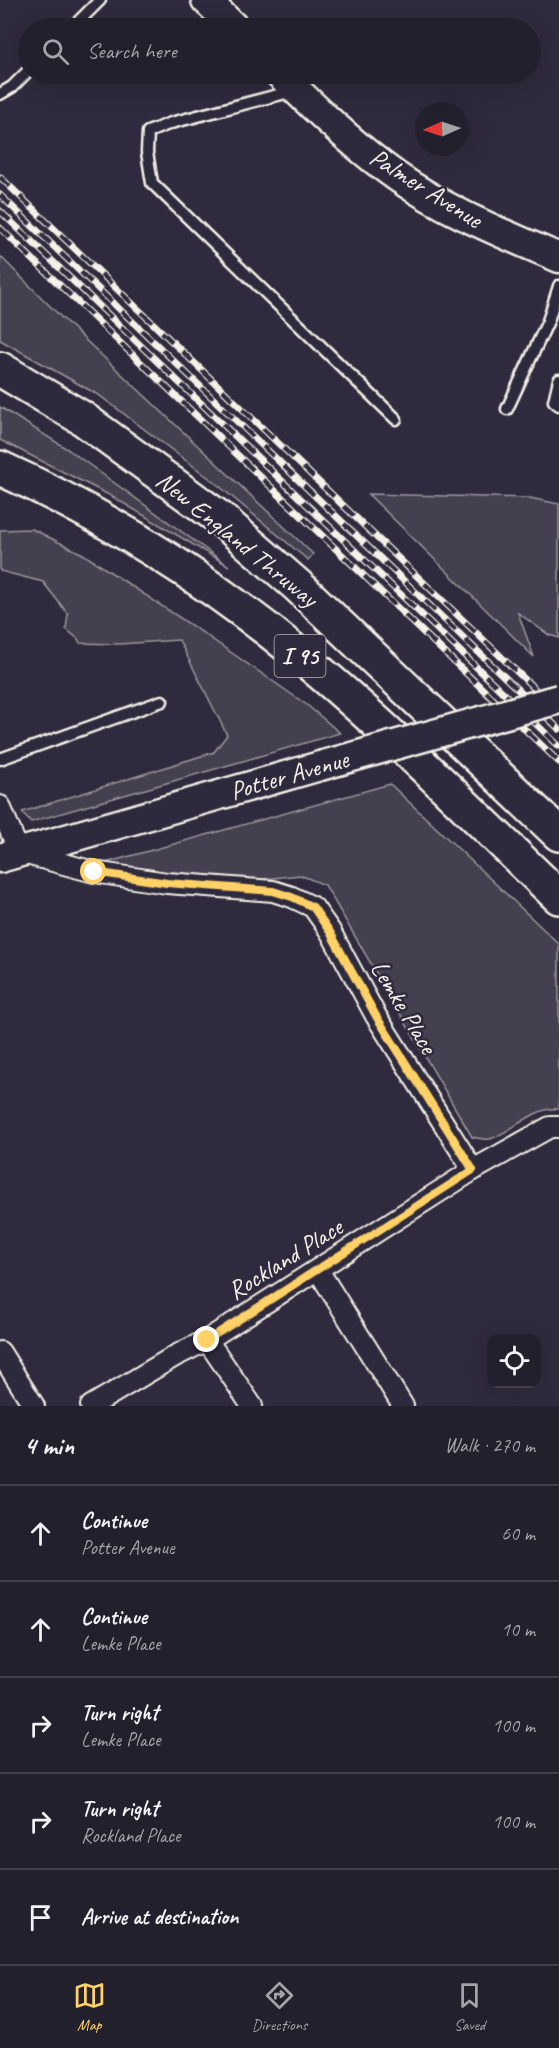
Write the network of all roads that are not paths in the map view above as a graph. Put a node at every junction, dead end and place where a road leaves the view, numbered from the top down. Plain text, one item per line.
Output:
1 (100, 0) edge
2 (206, 0) edge
3 (82, 18) edge
4 (225, 18) edge
5 (18, 81) edge
6 (282, 84) edge
7 (290, 84) edge
8 (0, 94) edge
9 (559, 258) edge
10 (559, 286) edge
11 (0, 369) edge
12 (559, 380) edge
13 (559, 405) edge
14 (507, 409) dead end
15 (396, 419) dead end
16 (0, 468) edge
17 (559, 699) edge
18 (162, 701) dead end
19 (0, 759) edge
20 (0, 806) edge
21 (559, 834) edge
22 (9, 855) edge
23 (559, 897) edge
24 (559, 1127) edge
25 (473, 1170) junction
26 (318, 1270) junction
27 (207, 1340) junction
28 (0, 1352) edge
29 (34, 1406) edge
30 (91, 1406) edge
31 (252, 1406) edge
32 (403, 1406) edge

1 - 3 lane
2 - 4 street
5 - 8 lane
6 - 15 lane
7 - 9 street, Palmer Avenue
10 - 14 lane
11 - 21 highway, New England Thruway / I 95
12 - 13 lane
16 - 23 highway, New England Thruway / I 95
17 - 22 street, Potter Avenue, bridge
18 - 19 lane
20 - 22 street
22 - 25 street, Lemke Place
24 - 25 street, Rockland Place
25 - 26 street, Rockland Place
26 - 27 street, Rockland Place
26 - 32 street
27 - 30 street, Rockland Place
27 - 31 street
28 - 29 street

